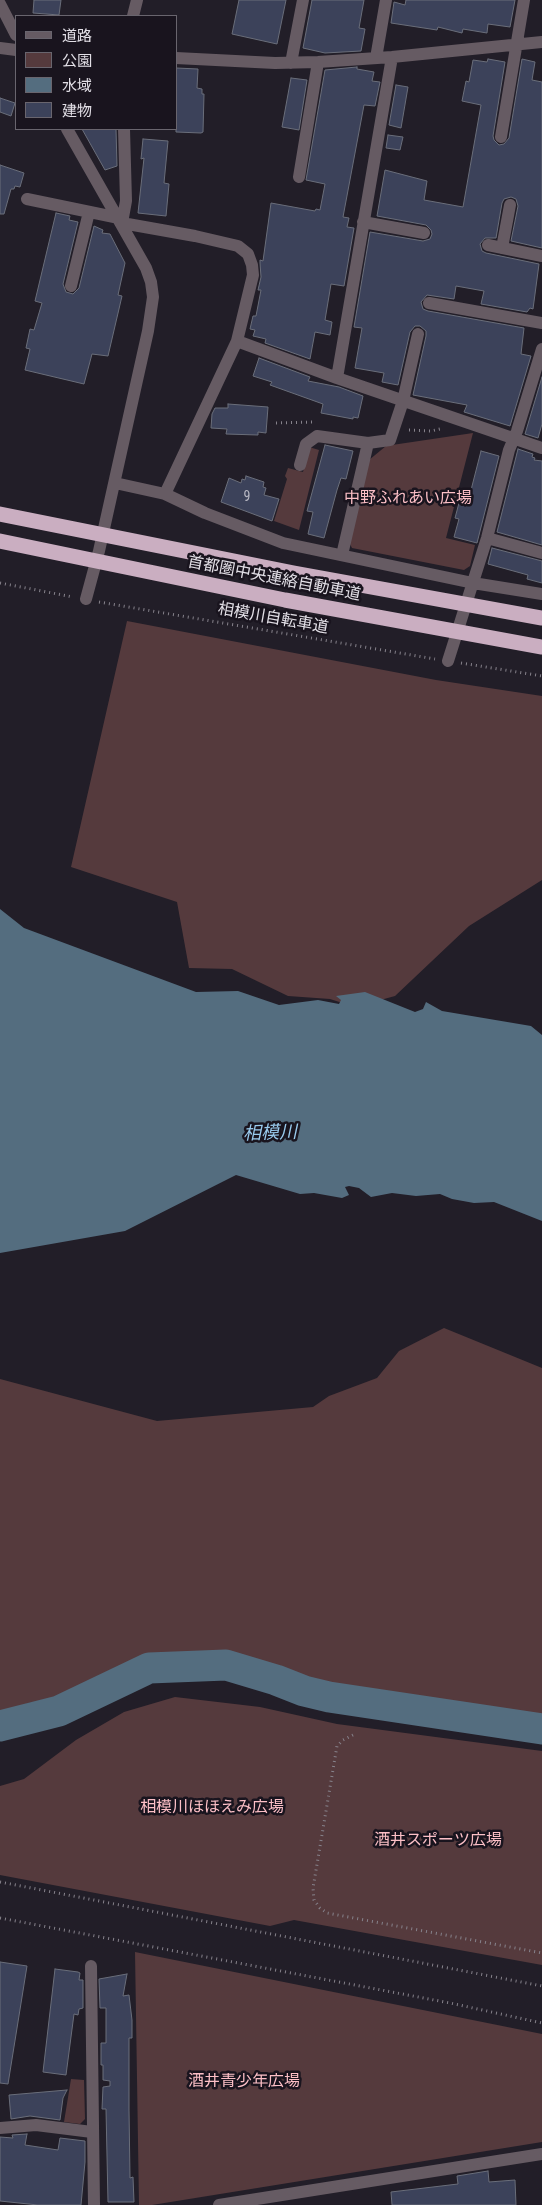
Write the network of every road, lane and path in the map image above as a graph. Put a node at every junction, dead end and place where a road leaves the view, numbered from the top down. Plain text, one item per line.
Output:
1 (137, 0) edge
2 (303, 0) edge
3 (386, 0) edge
4 (524, 0) edge
5 (0, 4) edge
6 (132, 15) edge
7 (15, 33) edge
8 (542, 42) edge
9 (517, 45) junction
10 (0, 48) edge
11 (15, 50) edge
12 (392, 57) junction
13 (178, 58) edge
14 (376, 58) junction
15 (318, 62) junction
16 (291, 63) junction
17 (68, 130) edge
18 (124, 130) edge
19 (502, 137) dead end
20 (299, 177) dead end
21 (28, 199) dead end
22 (510, 205) dead end
23 (89, 212) junction
24 (120, 221) junction
25 (363, 222) junction
26 (424, 233) dead end
27 (488, 245) dead end
28 (502, 248) junction
29 (542, 256) edge
30 (71, 286) dead end
31 (429, 303) dead end
32 (542, 323) edge
33 (418, 334) dead end
34 (237, 341) junction
35 (542, 349) edge
36 (337, 378) junction
37 (403, 401) junction
38 (513, 439) junction
39 (368, 444) junction
40 (542, 448) edge
41 (300, 465) dead end
42 (115, 482) junction
43 (166, 494) junction
44 (0, 514) edge
45 (488, 538) junction
46 (0, 541) edge
47 (542, 553) edge
48 (342, 555) junction
49 (0, 583) edge
50 (472, 584) junction
51 (542, 594) edge
52 (86, 600) junction
53 (542, 618) edge
54 (542, 647) edge
55 (448, 661) junction
56 (542, 676) edge
57 (353, 1734) dead end
58 (0, 1882) edge
59 (0, 1918) edge
60 (542, 1953) edge
61 (92, 1966) dead end
62 (542, 1986) edge
63 (542, 2023) edge
64 (0, 2128) edge
65 (92, 2132) junction
66 (542, 2154) edge
67 (94, 2205) edge
68 (218, 2205) edge

1 - 6 street
2 - 16 street
3 - 14 street
4 - 9 street
5 - 7 street
8 - 9 street
9 - 12 street
9 - 19 street
10 - 11 street
12 - 14 street
12 - 25 street
13 - 16 street
14 - 15 street
15 - 16 street
15 - 20 street
17 - 24 street
18 - 24 street
21 - 23 street
22 - 28 street
23 - 24 street
23 - 30 street
24 - 34 street
24 - 42 street
25 - 26 street
25 - 36 street
27 - 28 street
28 - 29 street
31 - 32 street
33 - 37 street
34 - 36 street
34 - 43 street
35 - 38 street
36 - 37 street
37 - 38 street
37 - 39 street
38 - 40 street
38 - 45 street
39 - 41 street
39 - 48 street
42 - 43 street
42 - 52 street
43 - 48 street
44 - 53 highway, 首都圏中央連絡自動車道
45 - 47 street
45 - 50 street
46 - 54 highway, 首都圏中央連絡自動車道
48 - 50 street
49 - 52 path, 相模川自転車道
50 - 51 street
50 - 55 street
52 - 55 path, 相模川自転車道
55 - 56 path, 相模川自転車道
57 - 60 path
58 - 62 path
59 - 63 path
61 - 65 street
64 - 65 street
65 - 67 street
66 - 68 street

